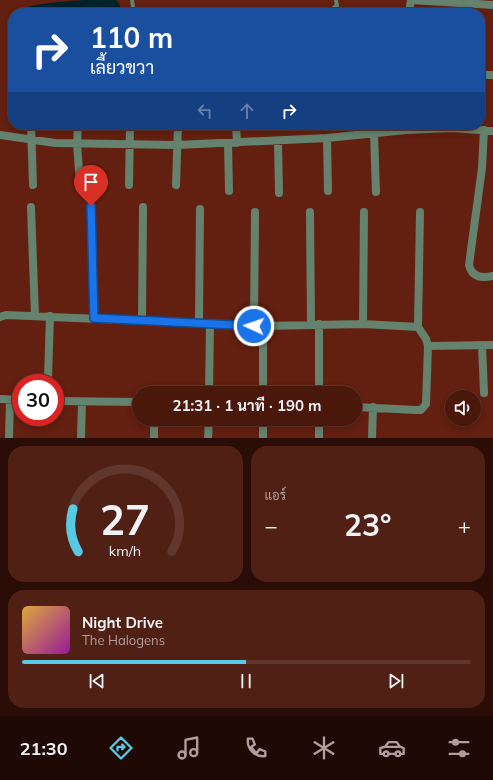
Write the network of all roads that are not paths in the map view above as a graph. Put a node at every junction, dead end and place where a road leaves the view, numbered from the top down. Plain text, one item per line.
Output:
1 (461, 2) edge
2 (493, 5) edge
3 (410, 8) edge
4 (32, 130) edge
5 (78, 130) edge
6 (130, 130) edge
7 (178, 130) edge
8 (235, 130) edge
9 (390, 130) edge
10 (484, 130) joint
11 (493, 131) edge
12 (374, 133) junction
13 (0, 135) edge
14 (327, 138) junction
15 (32, 140) junction
16 (278, 141) junction
17 (232, 143) junction
18 (77, 144) junction
19 (129, 144) junction
20 (178, 145) junction
21 (80, 183) dead end
22 (33, 184) dead end
23 (129, 185) dead end
24 (176, 185) dead end
25 (229, 191) dead end
26 (328, 191) dead end
27 (376, 192) dead end
28 (278, 193) dead end
29 (91, 206) dead end
30 (31, 207) dead end
31 (143, 208) dead end
32 (200, 209) dead end
33 (255, 212) dead end
34 (310, 212) dead end
35 (364, 212) dead end
36 (420, 212) dead end
37 (493, 276) edge
38 (35, 316) junction
39 (50, 316) junction
40 (0, 317) edge
41 (94, 318) junction
42 (142, 320) junction
43 (199, 323) junction
44 (210, 323) junction
45 (315, 324) junction
46 (363, 324) junction
47 (254, 326) junction
48 (263, 326) junction
49 (418, 326) junction
50 (493, 344) edge
51 (482, 345) junction
52 (428, 346) junction
53 (48, 374) edge
54 (209, 386) edge
55 (263, 386) edge
56 (319, 386) edge
57 (484, 393) dead end
58 (0, 399) edge
59 (10, 400) joint
60 (64, 401) edge
61 (82, 402) junction
62 (132, 402) edge
63 (362, 406) edge
64 (373, 407) junction
65 (154, 426) edge
66 (209, 426) edge
67 (263, 426) edge
68 (319, 426) edge
69 (9, 438) edge
70 (81, 438) edge
71 (154, 438) edge
72 (208, 438) edge
73 (263, 438) edge
74 (318, 438) edge
75 (372, 438) edge

1 - 2 street
1 - 3 street
4 - 15 street
5 - 18 street
6 - 19 street
7 - 20 street
8 - 17 street
9 - 12 street
10 - 11 street
10 - 37 street
12 - 14 street
12 - 27 street
13 - 15 street
14 - 16 street
14 - 26 street
15 - 18 street
15 - 22 street
16 - 17 street
16 - 28 street
17 - 20 street
17 - 25 street
18 - 19 street
18 - 21 street
19 - 20 street
19 - 23 street
20 - 24 street
29 - 41 street
30 - 38 street
31 - 42 street
32 - 43 street
33 - 47 street
34 - 45 street
35 - 46 street
36 - 49 street
38 - 39 street
38 - 40 street
39 - 41 street
39 - 53 street
41 - 42 street
42 - 43 street
43 - 44 street
44 - 47 street
44 - 54 street
45 - 46 street
45 - 48 street
45 - 56 street
46 - 49 street
47 - 48 street
48 - 55 street
49 - 52 street
50 - 51 street
51 - 52 street
51 - 57 street
52 - 64 street
58 - 59 street
59 - 69 street
60 - 61 street
61 - 62 street
61 - 70 street
63 - 64 street
64 - 75 street
65 - 71 street
66 - 72 street
67 - 73 street
68 - 74 street

